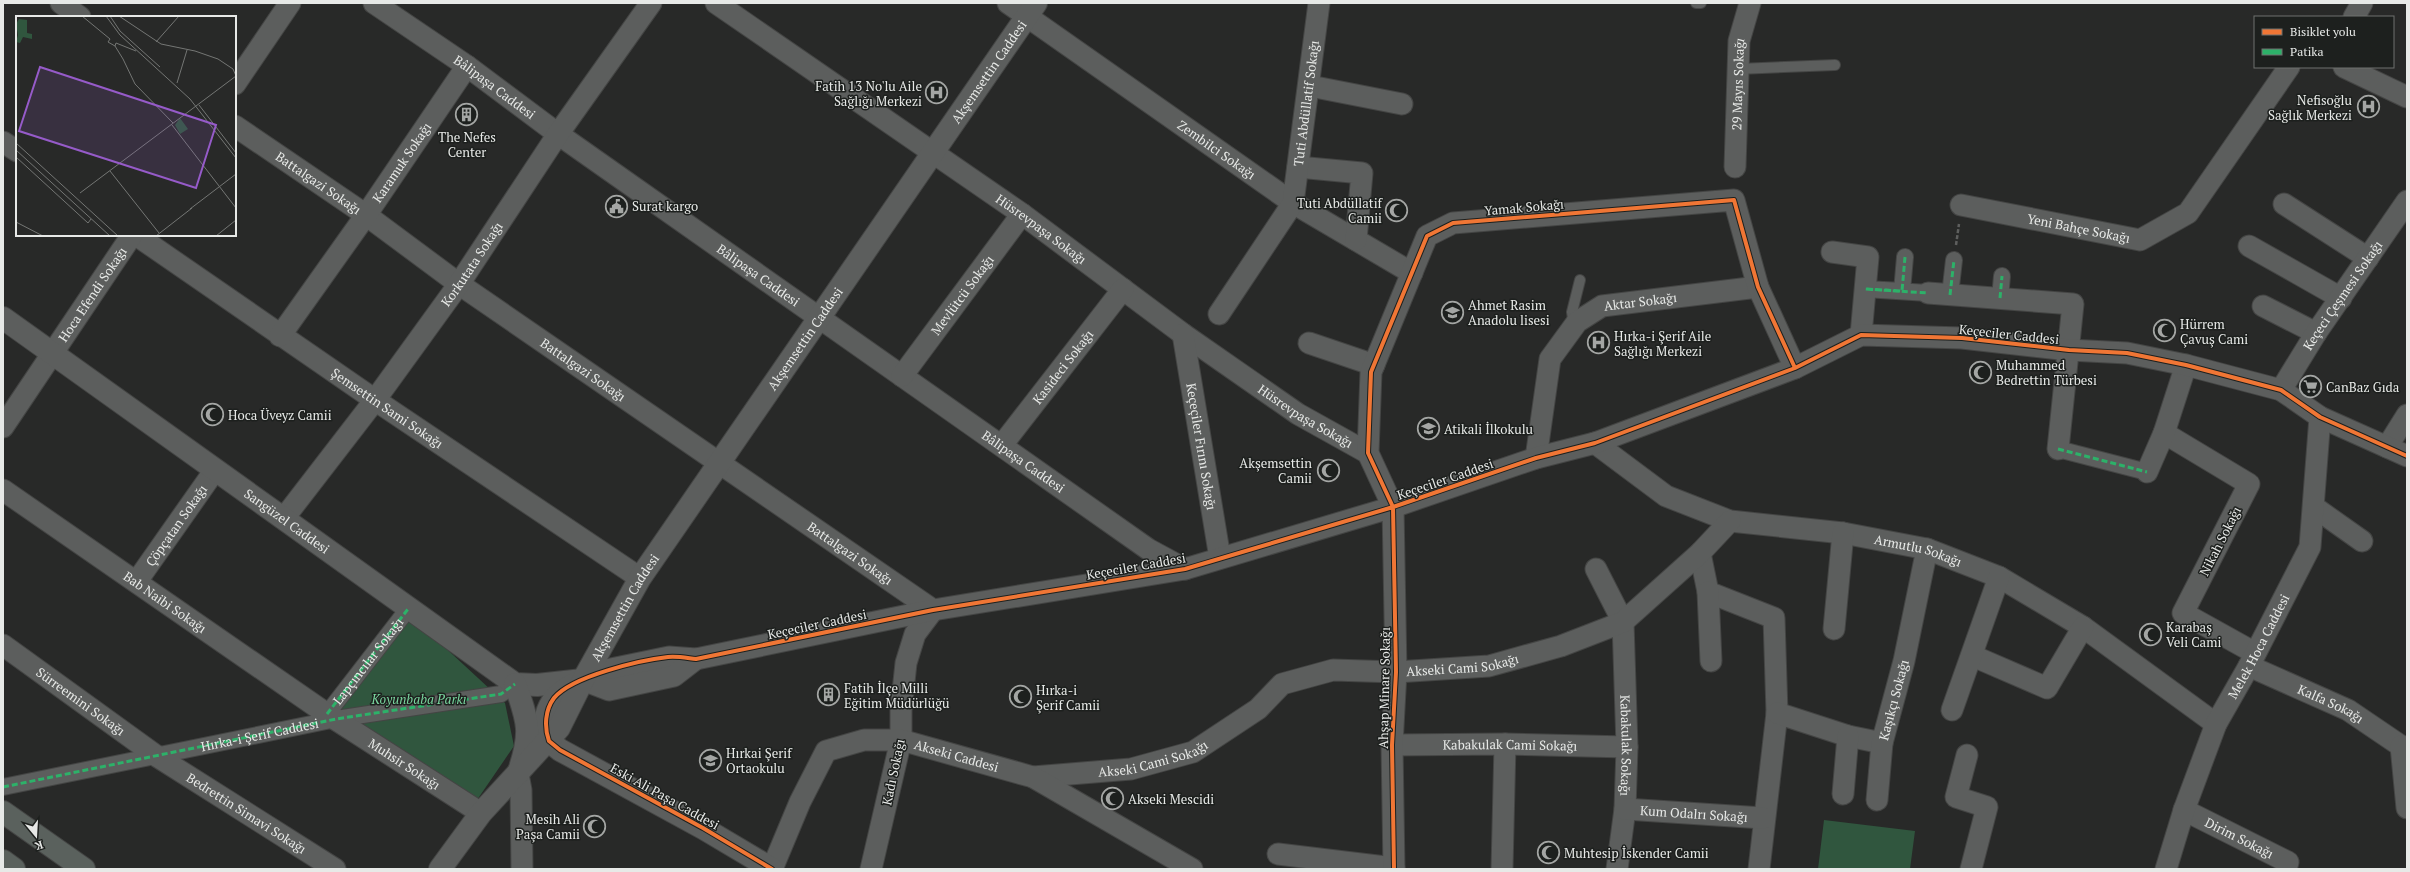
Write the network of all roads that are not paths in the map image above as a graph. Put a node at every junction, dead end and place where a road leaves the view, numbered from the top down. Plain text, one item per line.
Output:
1 (61, 3) edge
2 (290, 3) edge
3 (374, 3) edge
4 (651, 3) edge
5 (716, 3) edge
6 (1008, 3) edge
7 (1319, 3) edge
8 (1696, 3) edge
9 (1701, 3) edge
10 (1750, 3) edge
11 (2362, 3) edge
12 (1032, 10) edge
13 (79, 16) edge
14 (2355, 16) edge
15 (1836, 65) dead end
16 (467, 66) junction
17 (2288, 68) edge
18 (2346, 68) edge
19 (1738, 69) junction
20 (236, 83) edge
21 (1310, 86) junction
22 (2407, 97) edge
23 (1402, 104) dead end
24 (236, 127) edge
25 (558, 134) junction
26 (3, 142) edge
27 (16, 150) edge
28 (933, 152) junction
29 (1298, 167) junction
30 (1735, 168) dead end
31 (2407, 202) edge
32 (1293, 203) junction
33 (2284, 204) dead end
34 (1961, 205) road end
35 (1022, 214) junction
36 (366, 215) junction
37 (131, 236) edge
38 (137, 236) edge
39 (1356, 240) junction
40 (2249, 246) dead end
41 (1832, 252) dead end
42 (1905, 257) dead end
43 (2368, 258) junction
44 (1954, 260) road end
45 (1412, 273) junction
46 (2002, 276) dead end
47 (1580, 280) dead end
48 (459, 284) junction
49 (1758, 287) junction
50 (1123, 289) junction
51 (1865, 289) junction
52 (1928, 293) joint
53 (1950, 294) junction
54 (2000, 298) junction
55 (2341, 298) junction
56 (2263, 306) dead end
57 (1219, 314) dead end
58 (3, 318) edge
59 (819, 318) junction
60 (1574, 326) junction
61 (2316, 333) junction
62 (1183, 334) junction
63 (1861, 335) junction
64 (280, 336) junction
65 (1309, 343) dead end
66 (2069, 350) junction
67 (52, 354) junction
68 (1374, 365) junction
69 (2186, 365) junction
70 (1795, 368) junction
71 (902, 376) junction
72 (2281, 390) junction
73 (375, 400) junction
74 (2407, 415) edge
75 (2320, 417) junction
76 (3, 427) edge
77 (2164, 433) junction
78 (1595, 443) junction
79 (1002, 445) junction
80 (2387, 446) junction
81 (2058, 449) joint
82 (1368, 453) junction
83 (2407, 456) edge
84 (1536, 458) junction
85 (719, 463) junction
86 (215, 470) junction
87 (2147, 472) joint
88 (3, 490) edge
89 (1393, 507) junction
90 (2314, 507) junction
91 (284, 518) junction
92 (1730, 521) junction
93 (1843, 534) junction
94 (2362, 541) dead end
95 (1927, 549) junction
96 (1700, 553) junction
97 (1220, 558) junction
98 (1185, 569) junction
99 (1596, 569) dead end
100 (1999, 577) junction
101 (640, 578) junction
102 (137, 581) junction
103 (1708, 592) junction
104 (408, 608) junction
105 (933, 610) junction
106 (1622, 622) junction
107 (2083, 627) junction
108 (1834, 629) dead end
109 (3, 645) edge
110 (1973, 656) junction
111 (2252, 660) junction
112 (1711, 661) dead end
113 (1396, 672) junction
114 (583, 680) junction
115 (515, 684) junction
116 (1952, 710) dead end
117 (1777, 713) junction
118 (332, 716) junction
119 (2216, 724) junction
120 (1848, 736) junction
121 (901, 740) junction
122 (549, 741) junction
123 (1882, 743) junction
124 (1505, 744) junction
125 (1392, 745) junction
126 (1627, 747) junction
127 (2404, 748) edge
128 (1967, 755) dead end
129 (158, 757) junction
130 (518, 774) junction
131 (1033, 777) junction
132 (3, 787) edge
133 (1843, 794) dead end
134 (1877, 800) dead end
135 (2407, 808) edge
136 (1625, 809) junction
137 (2184, 810) junction
138 (3, 812) edge
139 (481, 813) junction
140 (1763, 818) junction
141 (1278, 854) dead end
142 (3, 861) edge
143 (14, 869) edge
144 (84, 869) edge
145 (335, 869) edge
146 (440, 869) edge
147 (522, 869) edge
148 (772, 869) edge
149 (871, 869) edge
150 (1192, 869) edge
151 (1394, 869) edge
152 (1502, 869) edge
153 (1617, 869) edge
154 (1758, 869) edge
155 (1970, 869) edge
156 (2166, 869) edge
157 (2286, 869) edge

1 - 13 street
2 - 20 street
3 - 16 street, Bâlipaşa Caddesi
4 - 25 street, Korkutata Sokağı
5 - 28 street, Hüsrevpaşa Sokağı
6 - 12 street, Zembilci Sokağı
7 - 21 street, Tuti Abdüllatif Sokağı
8 - 9 lane
10 - 19 street, 29 Mayıs Sokağı
11 - 14 street
12 - 28 street, Akşemsettin Caddesi
12 - 32 street, Zembilci Sokağı
15 - 19 lane
16 - 25 street, Bâlipaşa Caddesi
16 - 36 street, Karamuk Sokağı
17 - 34 street, Yeni Bahçe Sokağı
18 - 22 street
19 - 30 street, 29 Mayıs Sokağı
21 - 23 street
21 - 29 street, Tuti Abdüllatif Sokağı
24 - 36 street, Battalgazi Sokağı
25 - 48 street, Korkutata Sokağı
25 - 59 street, Bâlipaşa Caddesi
26 - 27 street
28 - 35 street, Hüsrevpaşa Sokağı
28 - 59 street, Akşemsettin Caddesi
29 - 32 street, Tuti Abdüllatif Sokağı
29 - 39 street
31 - 43 street, Keçeci Çeşmesi Sokağı
32 - 39 street, Zembilci Sokağı
32 - 57 street
33 - 43 street
35 - 50 street, Hüsrevpaşa Sokağı
35 - 71 street, Mevlütcü Sokağı
36 - 48 street, Battalgazi Sokağı
36 - 64 street, Karamuk Sokağı
37 - 67 street, Hoca Efendi Sokağı
38 - 64 street, Şemsettin Sami Sokağı
39 - 45 street, Zembilci Sokağı
40 - 55 street
41 - 51 street
42 - 51 street
43 - 55 street, Keçeci Çeşmesi Sokağı
44 - 53 street
45 - 49 street, Yamak Sokağı
45 - 68 street, Yamak Sokağı
46 - 54 street
47 - 60 lane
48 - 73 street, Korkutata Sokağı
48 - 85 street, Battalgazi Sokağı
49 - 60 street, Aktar Sokağı
49 - 70 street, Yamak Sokağı
50 - 62 street, Hüsrevpaşa Sokağı
50 - 79 street, Kasideci Sokağı
51 - 52 street
51 - 63 street
52 - 53 street
53 - 54 street
54 - 66 street
55 - 61 street, Keçeci Çeşmesi Sokağı
56 - 61 street
58 - 67 street, Sangüzel Caddesi
59 - 71 street, Bâlipaşa Caddesi
59 - 85 street, Akşemsettin Caddesi
60 - 84 street, Aktar Sokağı
61 - 72 street, Keçeci Çeşmesi Sokağı
62 - 82 street, Hüsrevpaşa Sokağı
62 - 97 street, Keçeçiler Fırını Sokağı
63 - 66 street, Keçeciler Caddesi
63 - 70 street, Keçeciler Caddesi
64 - 73 street, Şemsettin Sami Sokağı
65 - 68 street
66 - 69 street, Keçeciler Caddesi
66 - 81 street
67 - 76 street, Hoca Efendi Sokağı
67 - 86 street, Sangüzel Caddesi
68 - 82 street, Yamak Sokağı
69 - 72 street, Keçeciler Caddesi
69 - 77 street
70 - 78 street, Keçeciler Caddesi
71 - 79 street, Bâlipaşa Caddesi
72 - 75 street, Keçeciler Caddesi
73 - 91 street, Korkutata Sokağı
73 - 101 street, Şemsettin Sami Sokağı
74 - 80 street
75 - 80 street, Keçeciler Caddesi
75 - 90 street, Melek Hoca Caddesi
77 - 87 street
77 - 111 street, Nikah Sokağı
78 - 84 street, Keçeciler Caddesi
78 - 92 street, Armutlu Sokağı
79 - 98 street, Bâlipaşa Caddesi
80 - 83 street, Keçeciler Caddesi
81 - 87 street
82 - 89 street, Yamak Sokağı
84 - 89 street, Keçeciler Caddesi
85 - 101 street, Akşemsettin Caddesi
85 - 105 street, Battalgazi Sokağı
86 - 91 street, Sangüzel Caddesi
86 - 102 street, Çöpçatan Sokağı
88 - 102 street, Bab Naibi Sokağı
89 - 97 street, Keçeciler Caddesi
89 - 113 street, Ahşap Minare Sokağı
90 - 94 street
90 - 111 street, Melek Hoca Caddesi
91 - 104 street, Sangüzel Caddesi
92 - 93 street, Armutlu Sokağı
92 - 96 street, Akseki Cami Sokağı
93 - 95 street, Armutlu Sokağı
93 - 108 street
95 - 100 street, Armutlu Sokağı
95 - 123 street, Kaşıkçı Sokağı
96 - 103 street
96 - 106 street, Akseki Cami Sokağı
97 - 98 street, Keçeciler Caddesi
98 - 105 street, Keçeciler Caddesi
99 - 106 street
100 - 107 street, Armutlu Sokağı
100 - 110 street
101 - 114 street, Akşemsettin Caddesi
102 - 118 street, Bab Naibi Sokağı
103 - 112 street
103 - 117 street
104 - 115 street, Sangüzel Caddesi
104 - 118 street, Lapçıncılar Sokağı
105 - 114 street, Keçeciler Caddesi
105 - 121 street, Kadı Sokağı
106 - 113 street, Akseki Cami Sokağı
106 - 126 street, Kabakulak Sokağı
107 - 110 street
107 - 119 street, Armutlu Sokağı
109 - 129 street, Sürreemini Sokağı
110 - 116 street
111 - 119 street, Melek Hoca Caddesi
111 - 127 street, Kalfa Sokağı
113 - 125 street, Ahşap Minare Sokağı
113 - 131 street, Akseki Cami Sokağı
114 - 115 street
114 - 122 street, Akşemsettin Caddesi
115 - 118 street, Hırka-i Şerif Caddesi
115 - 130 street
117 - 120 street, Kaşıkçı Sokağı
117 - 140 street
118 - 129 street, Hırka-i Şerif Caddesi
118 - 139 street, Muhsir Sokağı
119 - 137 street, Melek Hoca Caddesi
120 - 123 street, Kaşıkçı Sokağı
120 - 133 street
121 - 131 street, Akseki Caddesi
121 - 148 street, Akseki Caddesi
121 - 149 street, Kadı Sokağı
122 - 130 street, Akşemsettin Caddesi
122 - 148 street, Eski Ali Paşa Caddesi
123 - 134 street
124 - 125 street, Kabakulak Cami Sokağı
124 - 126 street, Kabakulak Cami Sokağı
124 - 152 street
125 - 151 street, Ahşap Minare Sokağı
126 - 136 street, Kabakulak Sokağı
127 - 135 street
128 - 155 street
129 - 132 street, Hırka-i Şerif Caddesi
129 - 145 street, Bedrettin Simavi Sokağı
130 - 139 street, Akşemsettin Caddesi
130 - 147 street
131 - 150 street, Akseki Caddesi
136 - 140 street, Kum Odalrı Sokağı
136 - 153 street, Kabakulak Sokağı
137 - 156 street, Melek Hoca Caddesi
137 - 157 street, Dirim Sokağı
138 - 144 main road
139 - 146 street, Akşemsettin Caddesi
140 - 154 street
141 - 151 street
142 - 143 main road

